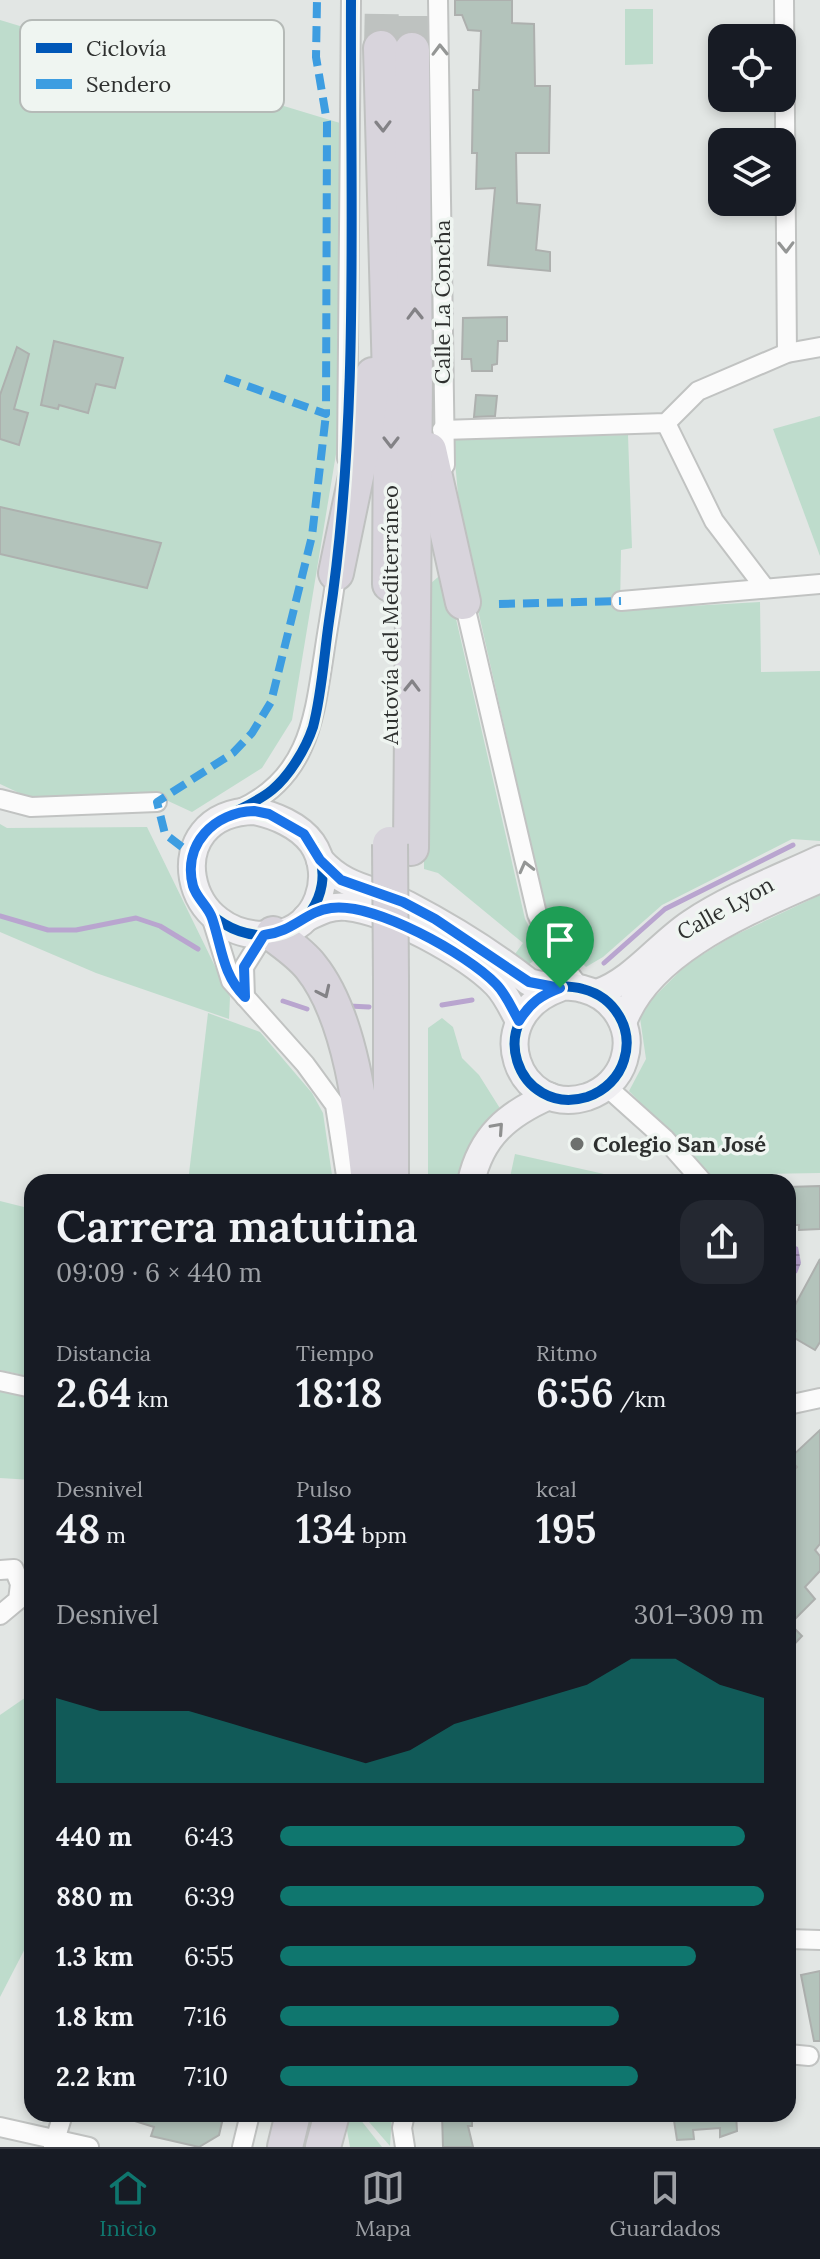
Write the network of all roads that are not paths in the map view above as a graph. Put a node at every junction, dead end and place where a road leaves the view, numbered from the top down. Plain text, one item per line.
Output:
1 (351, 0) edge
2 (438, 0) edge
3 (783, 0) edge
4 (384, 183) junction
5 (820, 347) edge
6 (787, 353) junction
7 (415, 378) junction
8 (666, 423) junction
9 (442, 430) junction
10 (336, 573) junction
11 (820, 584) edge
12 (765, 588) junction
13 (621, 601) dead end
14 (463, 602) junction
15 (0, 799) edge
16 (157, 802) dead end
17 (234, 812) junction
18 (400, 846) junction
19 (820, 859) edge
20 (320, 860) junction
21 (820, 879) edge
22 (210, 913) junction
23 (306, 918) junction
24 (269, 934) junction
25 (400, 980) junction
26 (579, 990) junction
27 (245, 997) junction
28 (519, 1021) junction
29 (623, 1023) junction
30 (607, 1087) junction
31 (549, 1096) junction
32 (346, 1174) edge
33 (368, 1174) edge
34 (391, 1174) edge
35 (411, 1174) edge
36 (473, 1174) edge
37 (696, 1174) edge
38 (0, 1381) edge
39 (24, 1386) edge
40 (820, 1398) edge
41 (796, 1403) edge
42 (0, 1570) edge
43 (0, 1615) edge
44 (796, 1939) edge
45 (820, 1940) edge
46 (796, 2055) edge
47 (809, 2056) dead end
48 (61, 2122) edge
49 (248, 2122) edge
50 (291, 2122) edge
51 (311, 2122) edge
52 (330, 2122) edge
53 (403, 2122) edge
54 (0, 2127) edge
55 (54, 2143) edge
56 (89, 2147) edge
57 (242, 2147) edge
58 (285, 2147) edge
59 (305, 2147) edge
60 (323, 2147) edge
61 (405, 2147) edge

1 - 10 street
9 -> 2 street, Calle La Concha
3 -> 6 street
7 -> 4 highway, Autovía del Mediterráneo
4 - 10 highway
4 -> 18 highway, Autovía del Mediterráneo
5 - 6 street
6 - 8 street
7 - 14 highway
18 -> 7 highway, Autovía del Mediterráneo
8 - 9 street
8 - 12 street
9 - 14 street, Calle La Concha
10 - 17 street
11 - 12 street
12 - 13 street
26 -> 14 street, Calle La Concha
15 - 16 street
17 - 20 street
17 - 22 street
18 - 25 highway, Autovía del Mediterráneo, bridge
19 - 26 street, Calle Lyon
20 - 23 street
20 - 26 street
21 - 29 street, Calle Lyon
22 - 24 street
22 - 27 street
23 - 24 street
23 - 28 street
24 - 27 street
24 -> 33 highway
25 - 34 highway, Autovía del Mediterráneo
25 - 35 highway, Autovía del Mediterráneo
26 - 28 street
26 - 29 street
27 - 32 street
28 - 31 street
29 - 30 street
30 - 31 street
30 - 37 street
36 -> 31 street
38 - 39 street
40 - 41 street
42 - 43 street
44 - 45 street
46 - 47 street
48 - 55 street
49 - 57 street
50 - 58 highway
51 - 59 highway
52 - 60 highway
53 - 61 street
54 - 55 street
55 - 56 street

